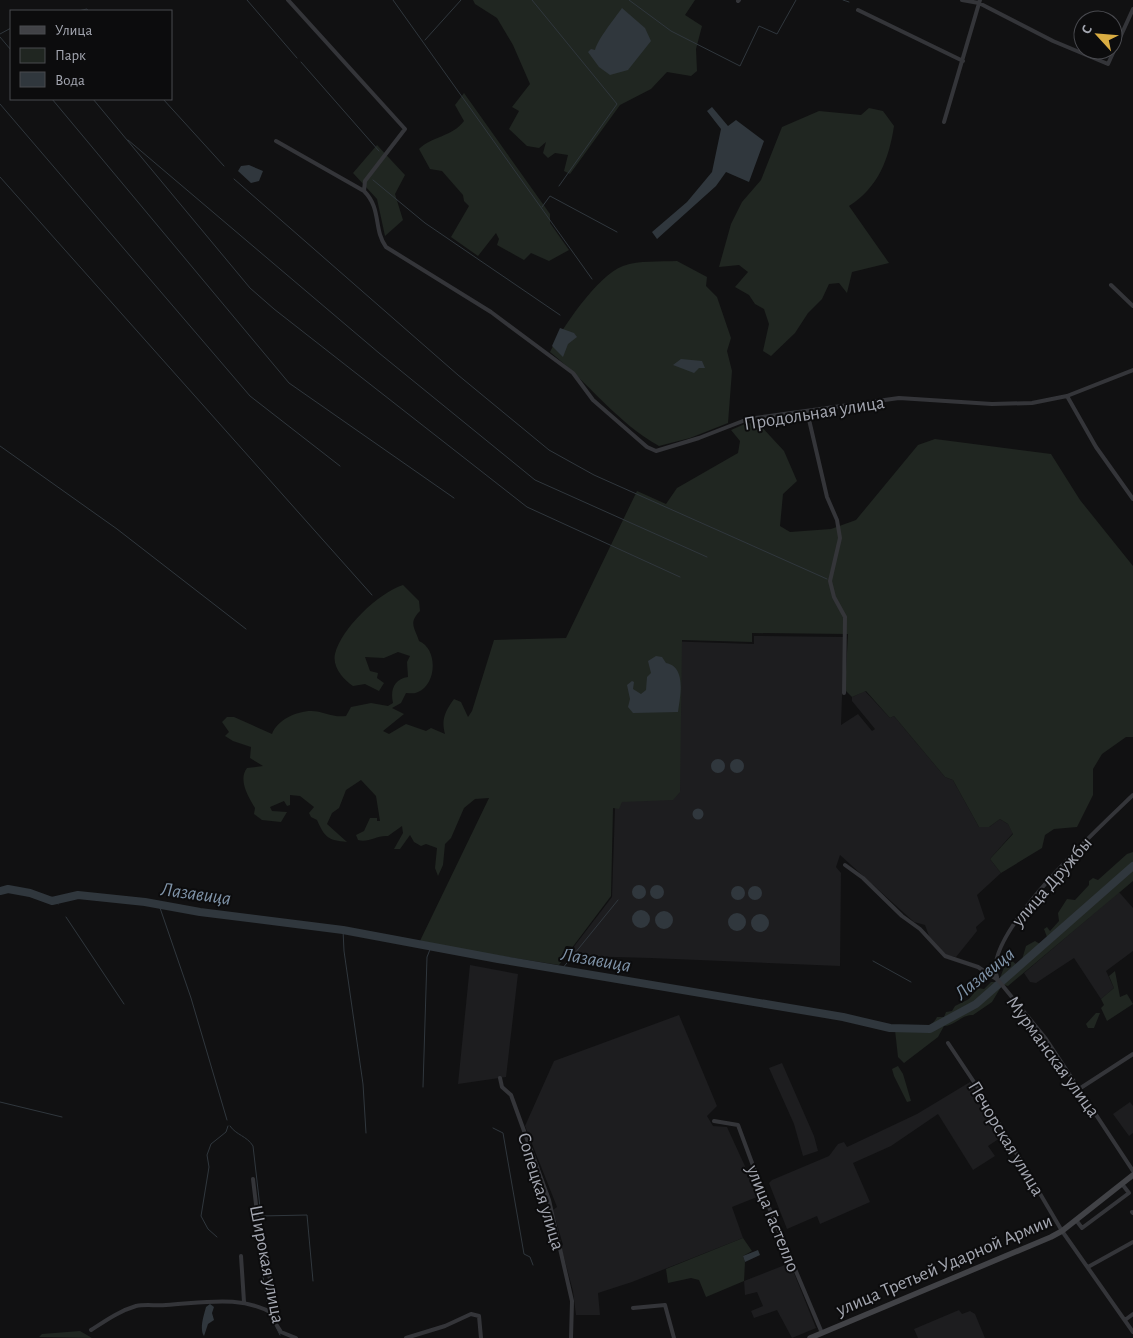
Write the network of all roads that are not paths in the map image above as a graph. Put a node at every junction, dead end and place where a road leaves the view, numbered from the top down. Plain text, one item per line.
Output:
1 (288, 0) edge
2 (962, 0) edge
3 (980, 1) edge
4 (1133, 9) edge
5 (858, 10) dead end
6 (963, 60) junction
7 (944, 122) dead end
8 (276, 142) dead end
9 (364, 191) junction
10 (1111, 285) dead end
11 (1133, 306) edge
12 (1133, 370) edge
13 (1067, 396) junction
14 (807, 411) junction
15 (1133, 499) edge
16 (844, 693) dead end
17 (1133, 795) edge
18 (845, 865) dead end
19 (998, 980) junction
20 (948, 1043) dead end
21 (1133, 1054) edge
22 (500, 1078) dead end
23 (1080, 1089) junction
24 (714, 1121) dead end
25 (1133, 1171) edge
26 (1133, 1175) edge
27 (253, 1179) dead end
28 (1122, 1184) junction
29 (1076, 1220) junction
30 (1062, 1231) junction
31 (1133, 1242) edge
32 (241, 1256) dead end
33 (1088, 1267) junction
34 (244, 1302) junction
35 (633, 1308) dead end
36 (1133, 1314) edge
37 (276, 1315) junction
38 (1125, 1320) junction
39 (91, 1330) dead end
40 (1133, 1332) edge
41 (822, 1333) junction
42 (296, 1338) edge
43 (406, 1338) edge
44 (480, 1338) edge
45 (571, 1338) edge
46 (674, 1338) edge
47 (810, 1338) edge

1 - 9 street
2 - 3 street
3 - 4 street
3 - 6 street
5 - 6 street
6 - 7 street
8 - 9 street, Продольная улица
9 - 14 street, Продольная улица
10 - 11 street
12 - 13 street, Продольная улица
13 - 14 street, Продольная улица
13 - 15 street
14 - 16 street
17 - 19 street, улица Дружбы
18 - 19 street, Мурманская улица
19 - 23 street, Мурманская улица
20 - 30 street, Печорская улица
21 - 23 street
22 - 45 street, Сопецкая улица
23 - 25 street, Мурманская улица
24 - 41 street, улица Гастелло
26 - 28 main road, улица Третьей Ударной Армии
27 - 37 street, Широкая улица
28 - 29 main road, улица Третьей Ударной Армии
28 - 29 street
29 - 30 main road, улица Третьей Ударной Армии
30 - 33 street, Печорская улица
30 - 41 main road, улица Третьей Ударной Армии
31 - 33 street
32 - 34 street
33 - 38 street, Печорская улица
34 - 37 street
34 - 39 street
35 - 46 street
36 - 38 street
37 - 42 street, Широкая улица
38 - 40 street, Печорская улица
41 - 47 main road, улица Третьей Ударной Армии
43 - 44 street

